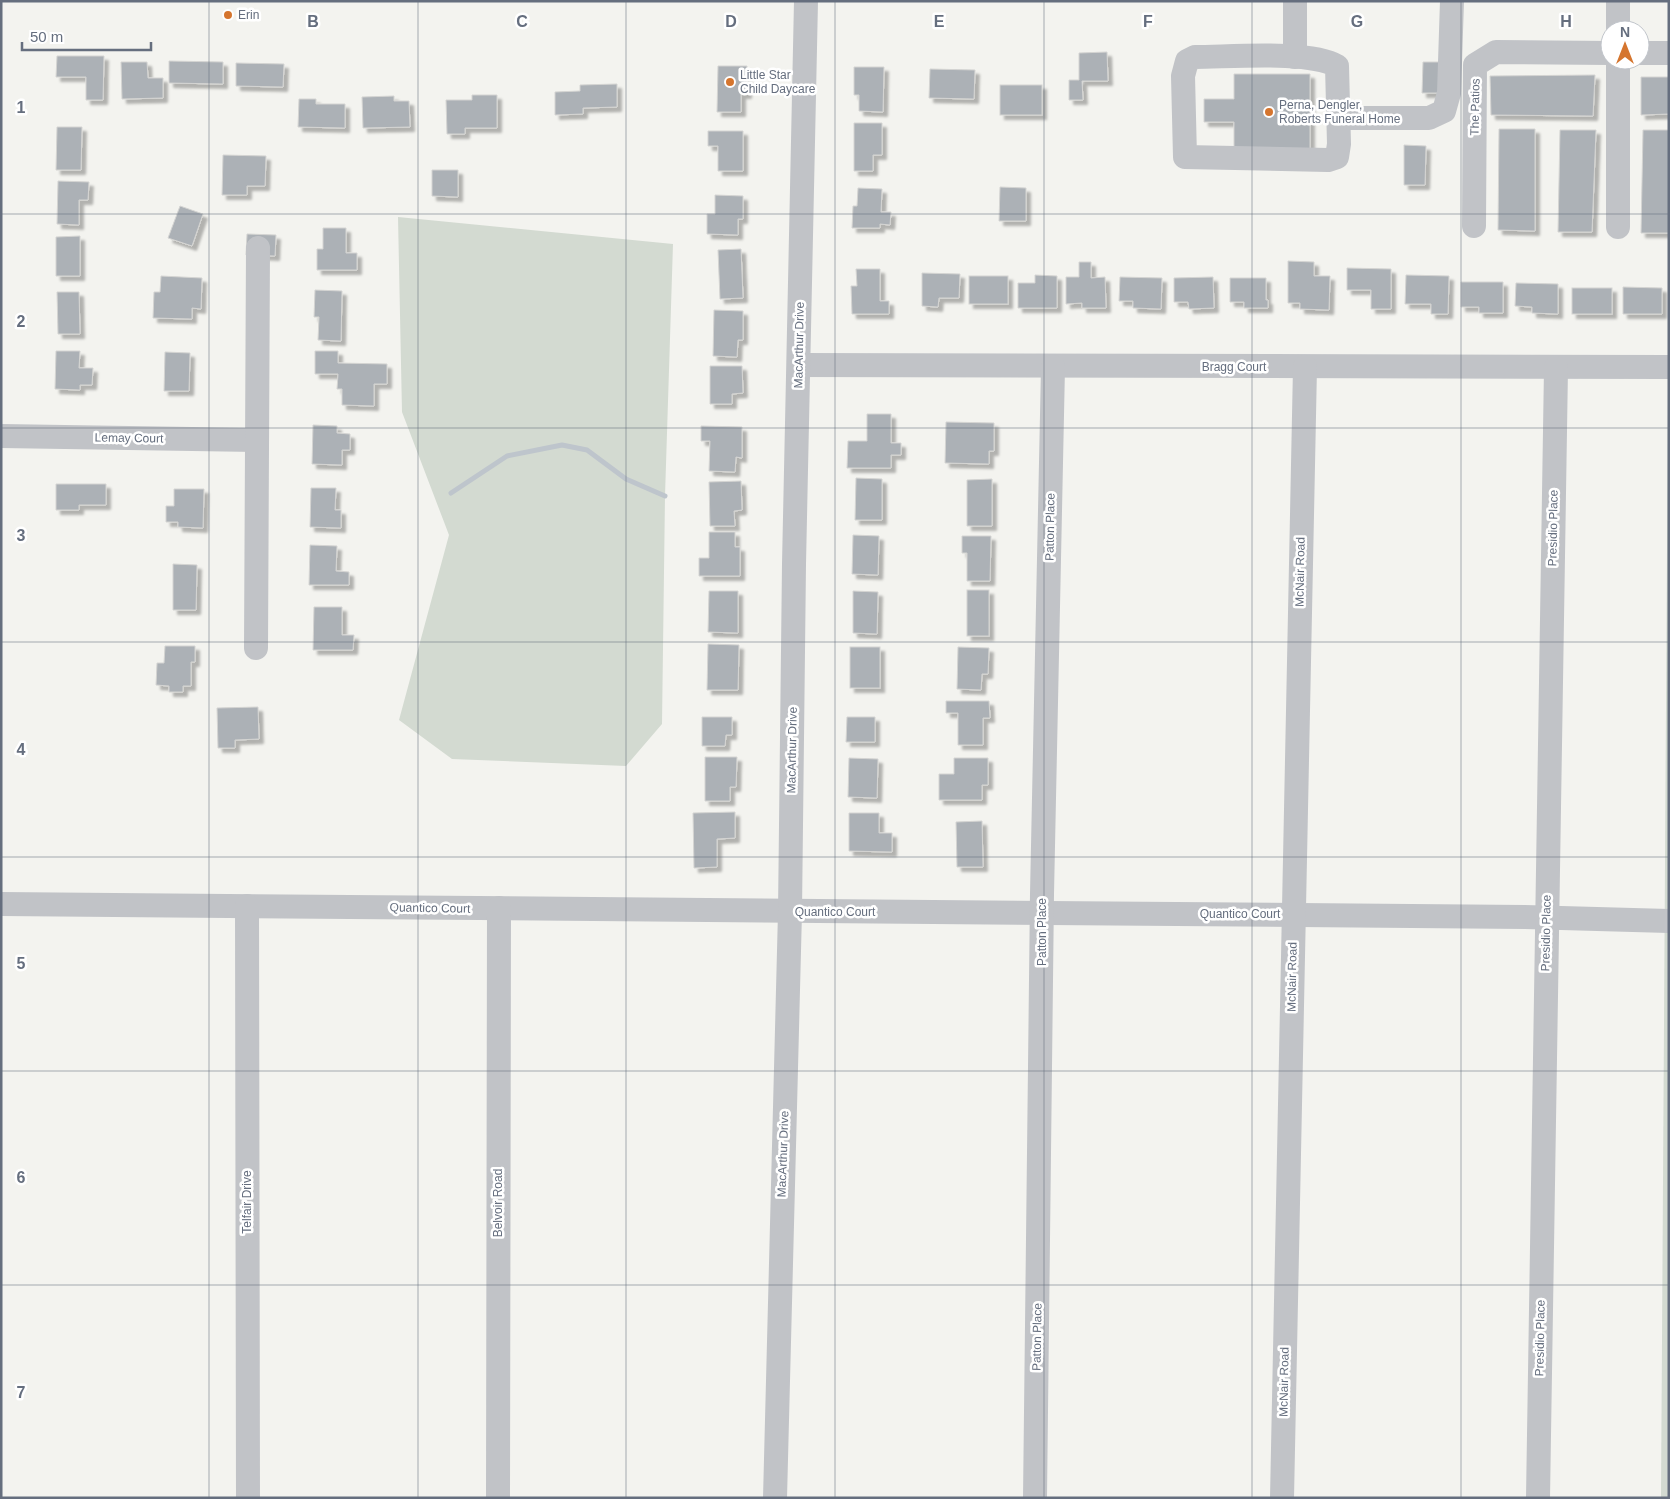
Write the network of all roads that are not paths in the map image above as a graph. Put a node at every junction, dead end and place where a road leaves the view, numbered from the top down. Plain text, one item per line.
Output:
1 (806, 1) edge
2 (1295, 1) edge
3 (1452, 1) edge
4 (1618, 1) edge
5 (1618, 20) edge
6 (1600, 53) edge
7 (1650, 53) edge
8 (1669, 53) edge
9 (1295, 57) junction
10 (1618, 70) edge
11 (1338, 118) junction
12 (1474, 226) dead end
13 (1618, 227) dead end
14 (258, 248) dead end
15 (799, 365) junction
16 (1053, 367) junction
17 (1304, 367) junction
18 (1669, 367) edge
19 (1556, 368) junction
20 (1, 436) edge
21 (256, 440) junction
22 (256, 648) dead end
23 (1, 904) edge
24 (247, 906) junction
25 (499, 908) junction
26 (790, 912) junction
27 (1042, 913) junction
28 (1294, 915) junction
29 (1546, 917) junction
30 (1669, 921) edge
31 (248, 1498) edge
32 (498, 1498) edge
33 (775, 1498) edge
34 (1035, 1498) edge
35 (1282, 1498) edge
36 (1538, 1498) edge

1 - 15 street, MacArthur Drive
2 - 9 street
3 - 11 street
4 - 5 street
6 - 12 street, The Patios
7 - 8 street
9 - 11 street
9 - 11 street
10 - 13 street
14 - 21 street
15 - 16 street, Bragg Court
15 - 26 street, MacArthur Drive
16 - 17 street, Bragg Court
16 - 27 street, Patton Place
17 - 19 street, Bragg Court
17 - 28 street, McNair Road
18 - 19 street, Bragg Court
19 - 29 street, Presidio Place
20 - 21 street, Lemay Court
21 - 22 street
23 - 24 street, Quantico Court
24 - 25 street, Quantico Court
24 - 31 street, Telfair Drive
25 - 26 street, Quantico Court
25 - 32 street, Belvoir Road
26 - 27 street, Quantico Court
26 - 33 street, MacArthur Drive
27 - 28 street, Quantico Court
27 - 34 street, Patton Place
28 - 29 street, Quantico Court
28 - 35 street, McNair Road
29 - 30 street, Quantico Court
29 - 36 street, Presidio Place

